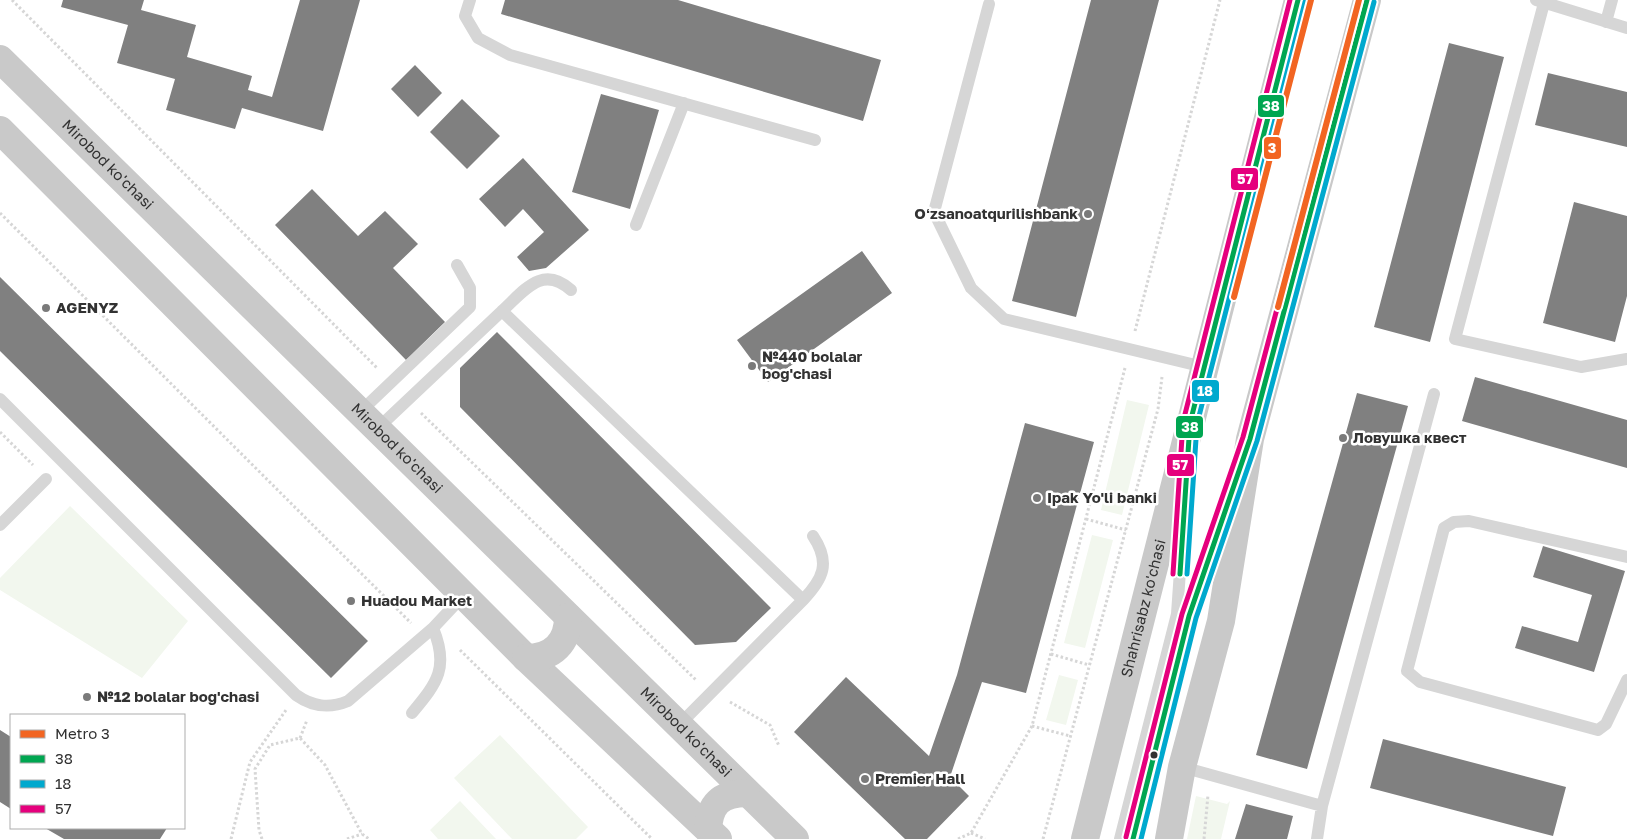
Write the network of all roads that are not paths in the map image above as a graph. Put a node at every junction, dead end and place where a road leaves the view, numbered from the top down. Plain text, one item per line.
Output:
1 (470, 0) edge
2 (1298, 0) edge
3 (1366, 0) edge
4 (1612, 0) edge
5 (1540, 1) edge
6 (989, 4) dead end
7 (1606, 22) junction
8 (1627, 28) edge
9 (0, 59) edge
10 (684, 103) junction
11 (0, 130) edge
12 (815, 140) dead end
13 (636, 225) dead end
14 (457, 265) dead end
15 (572, 290) dead end
16 (502, 312) junction
17 (1627, 359) edge
18 (1204, 367) junction
19 (1434, 394) dead end
20 (0, 399) edge
21 (369, 420) junction
22 (1190, 423) junction
23 (1250, 439) junction
24 (46, 479) road end
25 (0, 525) edge
26 (813, 536) dead end
27 (1627, 557) edge
28 (463, 596) junction
29 (803, 600) junction
30 (568, 616) junction
31 (434, 628) junction
32 (526, 658) junction
33 (1627, 680) edge
34 (412, 713) dead end
35 (678, 726) junction
36 (1182, 767) junction
37 (746, 793) junction
38 (1322, 806) junction
39 (1083, 833) edge
40 (713, 834) edge
41 (795, 839) edge
42 (1120, 839) edge
43 (1133, 839) edge
44 (1169, 839) edge
45 (1317, 839) edge

1 - 10 lane
2 - 18 main road, Shahrisabz ko'chasi
3 - 23 main road
4 - 7 lane
5 - 7 lane
5 - 17 lane
6 - 18 lane
7 - 8 lane
9 - 21 main road, Mirobod ko'chasi
10 - 12 lane
10 - 13 lane
11 - 28 main road
14 - 21 lane
15 - 16 lane
16 - 21 lane
16 - 29 lane
18 - 22 main road, Shahrisabz ko'chasi
19 - 38 lane
20 - 31 lane
21 - 30 main road, Mirobod ko'chasi
22 - 39 main road, Shahrisabz ko'chasi
22 - 42 lane
23 - 36 main road
23 - 43 lane
24 - 25 lane
26 - 29 lane
27 - 33 lane
28 - 31 lane
28 - 32 main road
29 - 35 lane
30 - 32 main road
30 - 35 main road, Mirobod ko'chasi
31 - 34 lane
32 - 40 main road
35 - 37 main road, Mirobod ko'chasi
36 - 38 lane
36 - 44 main road
37 - 40 main road
37 - 41 main road, Mirobod ko'chasi
38 - 45 lane

